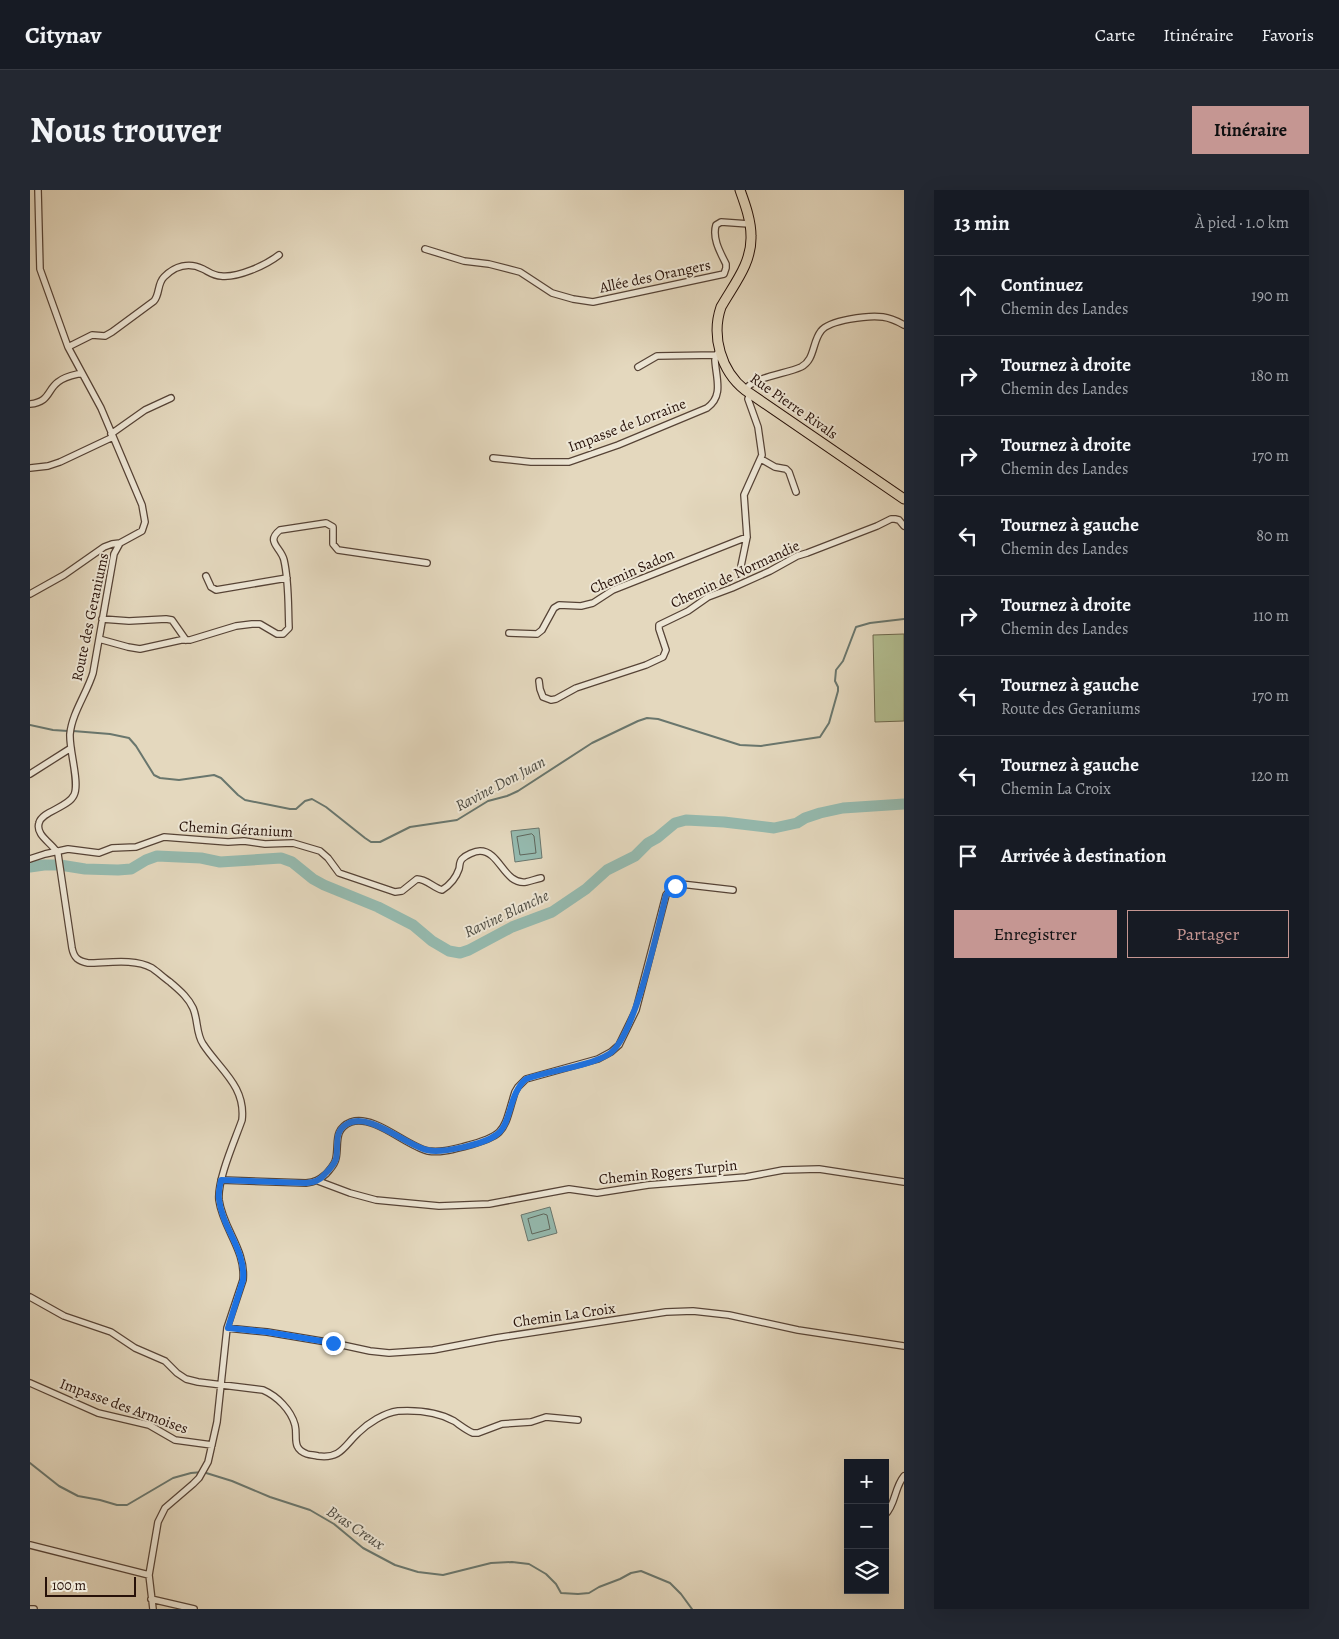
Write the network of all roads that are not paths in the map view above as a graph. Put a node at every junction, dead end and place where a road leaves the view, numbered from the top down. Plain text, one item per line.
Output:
1 (38, 190) edge
2 (740, 190) edge
3 (749, 224) junction
4 (425, 249) dead end
5 (278, 255) dead end
6 (904, 325) edge
7 (68, 347) junction
8 (718, 353) junction
9 (638, 367) dead end
10 (82, 373) junction
11 (748, 391) junction
12 (172, 398) dead end
13 (30, 404) edge
14 (112, 436) junction
15 (493, 458) dead end
16 (761, 459) junction
17 (30, 468) edge
18 (883, 485) junction
19 (796, 492) dead end
20 (904, 499) edge
21 (904, 505) edge
22 (904, 526) edge
23 (747, 537) junction
24 (120, 544) junction
25 (427, 563) dead end
26 (741, 566) dead end
27 (206, 576) dead end
28 (287, 578) junction
29 (30, 594) edge
30 (102, 619) junction
31 (509, 633) dead end
32 (99, 639) junction
33 (186, 640) junction
34 (540, 681) dead end
35 (71, 748) junction
36 (30, 774) edge
37 (57, 852) junction
38 (30, 859) edge
39 (541, 878) dead end
40 (733, 890) dead end
41 (221, 1180) junction
42 (318, 1181) junction
43 (904, 1182) edge
44 (30, 1297) edge
45 (228, 1328) junction
46 (904, 1346) edge
47 (30, 1383) edge
48 (221, 1384) junction
49 (578, 1420) dead end
50 (212, 1445) junction
51 (904, 1476) edge
52 (889, 1510) edge
53 (30, 1545) edge
54 (149, 1575) junction
55 (151, 1599) junction
56 (153, 1609) edge
57 (194, 1609) edge

1 - 7 street, Route des Geraniums
2 - 3 main road, Rue Pierre Rivals
3 - 4 street, Allée des Orangers
3 - 8 main road, Rue Pierre Rivals
5 - 7 street
6 - 11 street
7 - 10 street, Route des Geraniums
8 - 9 street
8 - 11 main road, Rue Pierre Rivals
8 - 15 street, Impasse de Lorraine
10 - 13 street
10 - 14 street, Route des Geraniums
11 - 16 street
11 - 18 main road, Rue Pierre Rivals
12 - 14 street
14 - 17 street
14 - 24 street, Route des Geraniums
16 - 19 street
16 - 23 street
18 - 20 main road, Rue Pierre Rivals
18 - 21 main road, Rue Pierre Rivals
22 - 34 street, Chemin de Normandie
23 - 26 street
23 - 31 street, Chemin Sadon
24 - 29 street
24 - 30 street, Route des Geraniums
25 - 28 street
27 - 28 street
28 - 33 street
30 - 32 street, Route des Geraniums
30 - 33 street
32 - 33 street
32 - 35 street, Route des Geraniums
35 - 36 street
35 - 37 street, Route des Geraniums
37 - 38 street, Chemin Géranium
37 - 39 street, Chemin Géranium
37 - 41 street, Route des Geraniums
40 - 42 street
41 - 42 street
41 - 45 street, Route des Geraniums
42 - 43 street, Chemin Rogers Turpin
44 - 48 street
45 - 46 street, Chemin La Croix
45 - 48 street, Route des Geraniums
47 - 50 street, Impasse des Armoises
48 - 49 street
48 - 50 street, Route des Geraniums
50 - 54 street, Route des Geraniums
51 - 52 street
53 - 54 street
54 - 55 street, Route des Geraniums
55 - 56 street, Route des Geraniums
55 - 57 street

